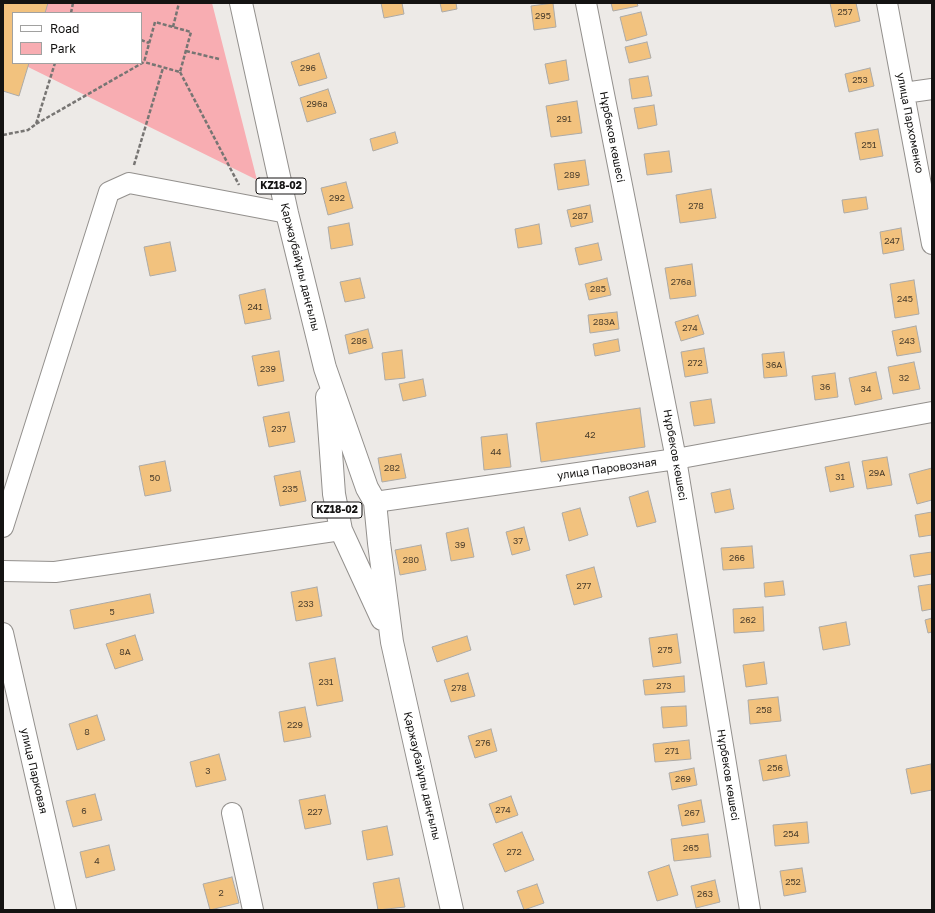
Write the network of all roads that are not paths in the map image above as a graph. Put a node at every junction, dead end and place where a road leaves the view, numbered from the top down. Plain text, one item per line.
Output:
1 (242, 3) edge
2 (586, 3) edge
3 (887, 3) edge
4 (932, 89) edge
5 (904, 93) junction
6 (287, 213) junction
7 (932, 244) edge
8 (325, 368) junction
9 (932, 412) edge
10 (676, 459) junction
11 (334, 494) junction
12 (371, 495) junction
13 (3, 527) edge
14 (346, 539) junction
15 (379, 543) junction
16 (3, 572) edge
17 (3, 633) edge
18 (392, 642) junction
19 (232, 813) dead end
20 (66, 910) edge
21 (253, 910) edge
22 (452, 910) edge
23 (750, 910) edge

1 - 6 highway, Қаржаубайұлы даңғылы / KZ18-02
2 - 10 street, Нұрбеков көшесі
3 - 5 street, улица Пархоменко
4 - 5 street
5 - 7 street, улица Пархоменко
6 - 8 highway, Қаржаубайұлы даңғылы / KZ18-02
6 - 13 street
8 - 11 highway, Қаржаубайұлы даңғылы / KZ18-02
8 - 12 highway, Қаржаубайұлы даңғылы / KZ18-02
9 - 10 street, улица Паровозная
10 - 12 street, улица Паровозная
10 - 23 street, Нұрбеков көшесі
11 - 12 highway, KZ18-02
11 - 14 highway, Қаржаубайұлы даңғылы / KZ18-02
12 - 15 highway, Қаржаубайұлы даңғылы / KZ18-02
14 - 15 highway
14 - 16 street
14 - 18 highway, Қаржаубайұлы даңғылы / KZ18-02
15 - 18 highway, Қаржаубайұлы даңғылы / KZ18-02
17 - 20 street, улица Парковая
18 - 22 highway, Қаржаубайұлы даңғылы / KZ18-02
19 - 21 street

